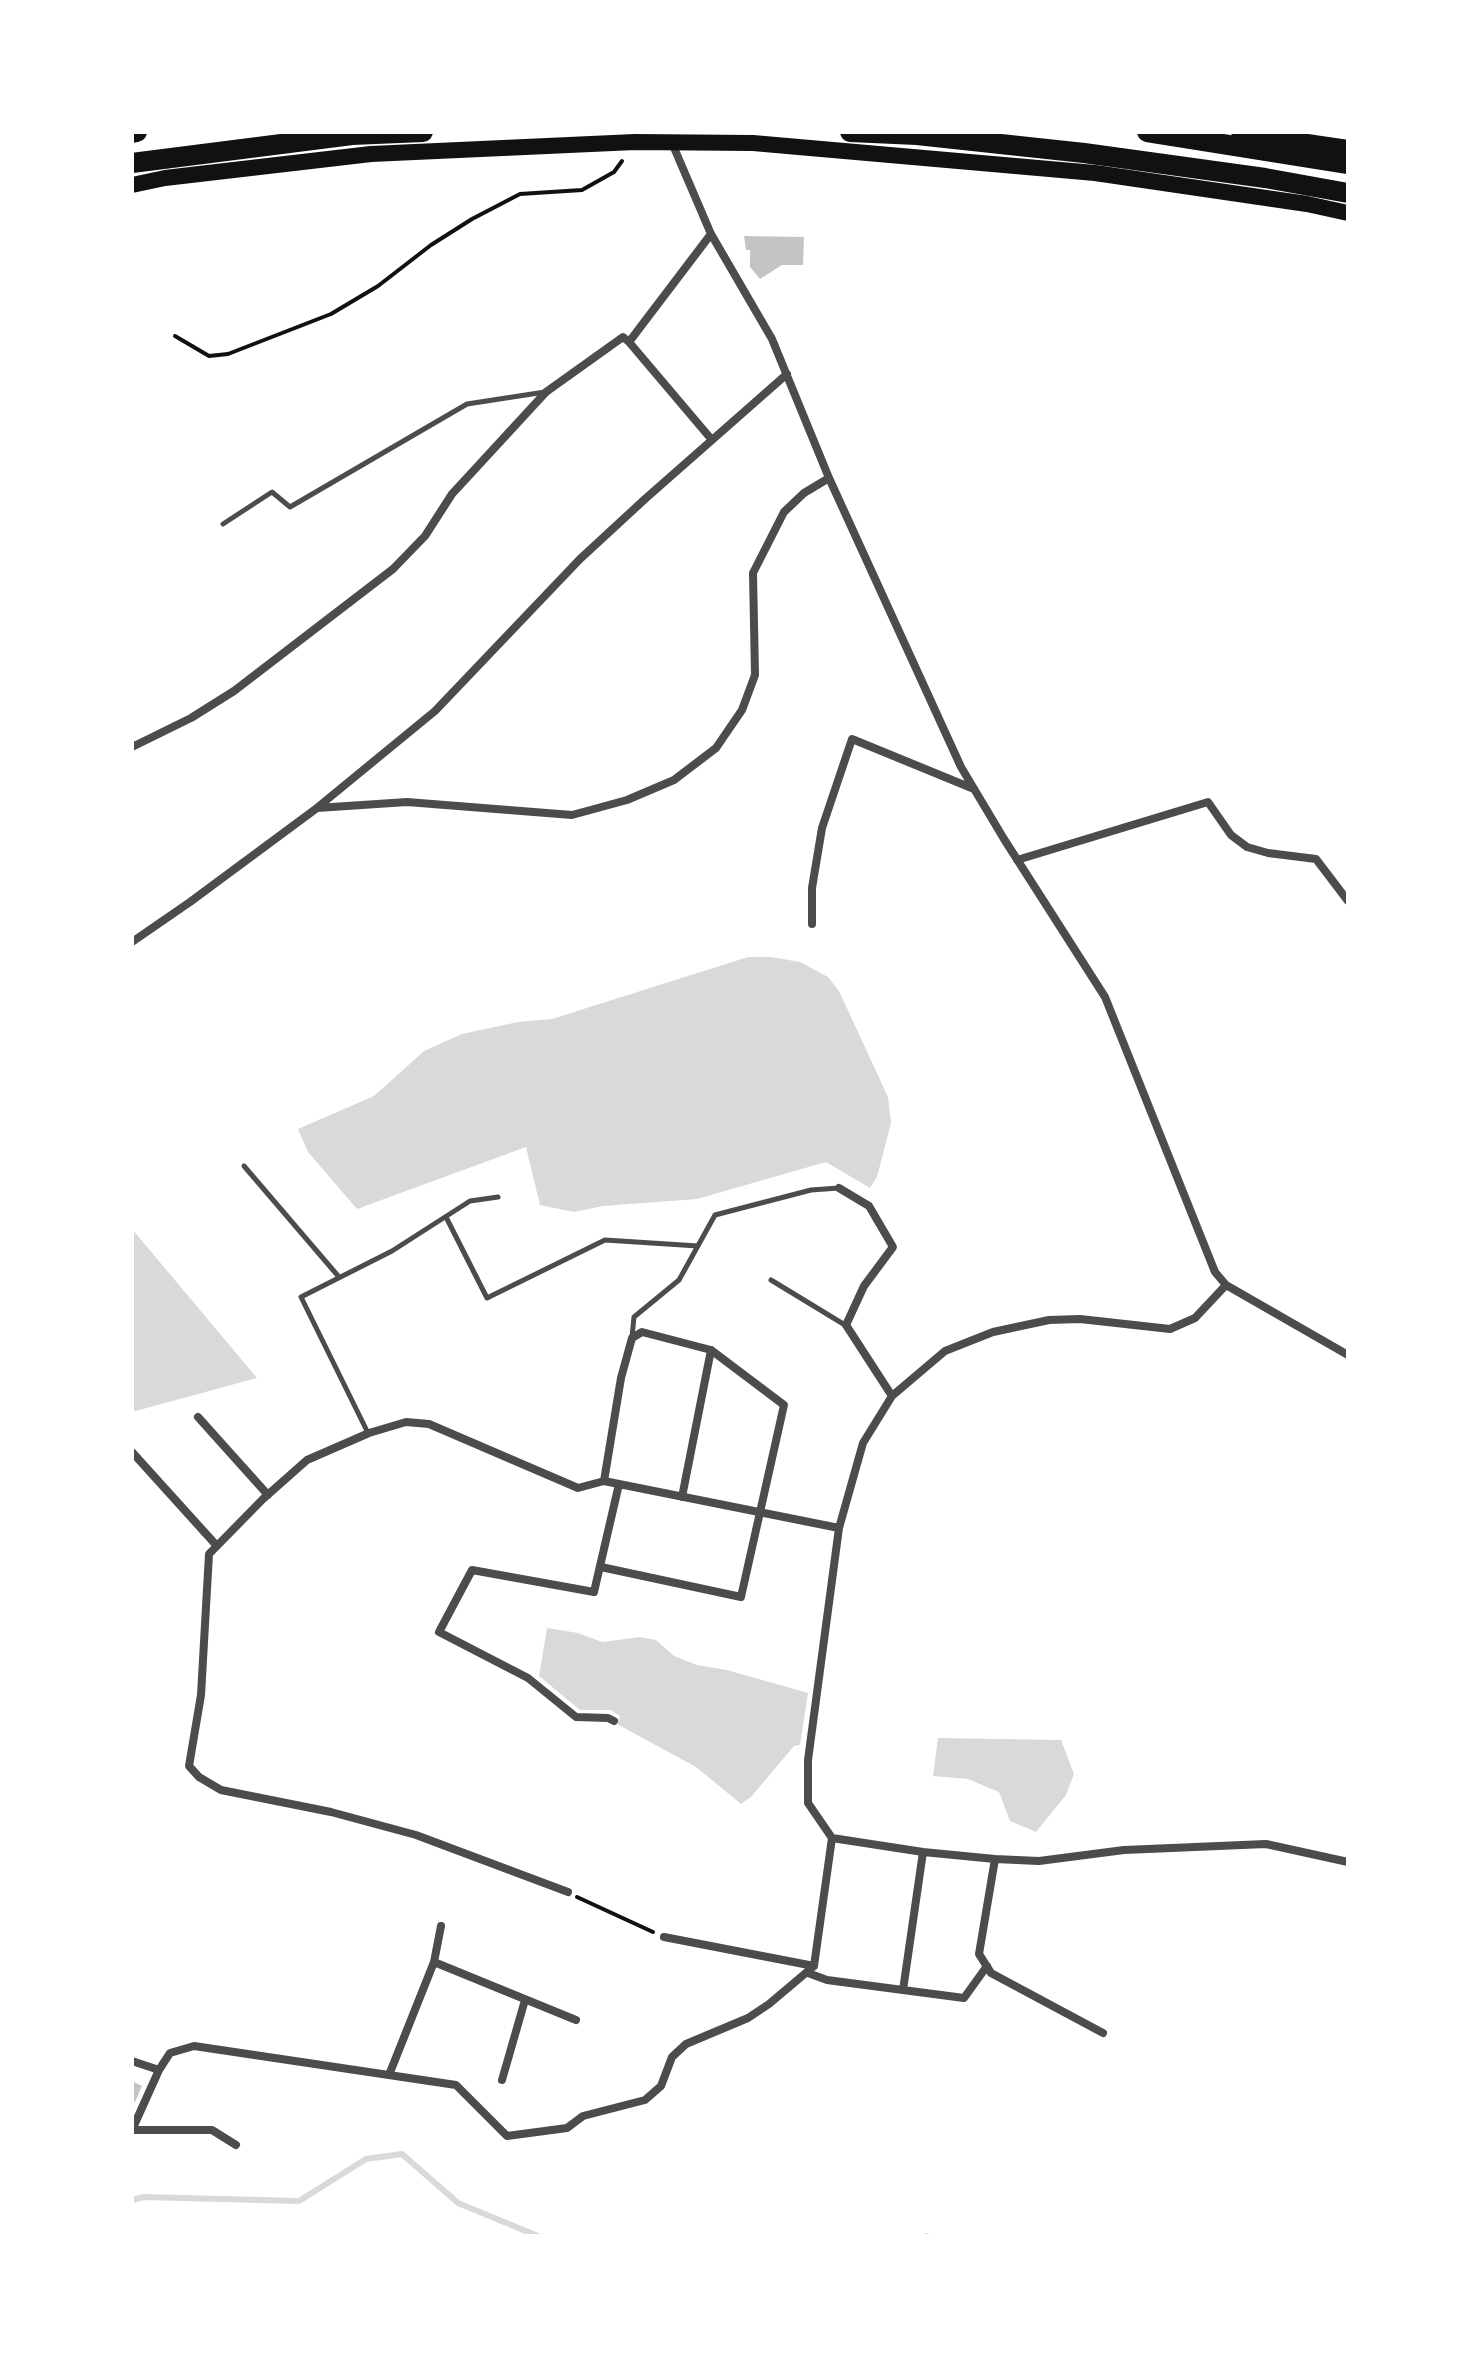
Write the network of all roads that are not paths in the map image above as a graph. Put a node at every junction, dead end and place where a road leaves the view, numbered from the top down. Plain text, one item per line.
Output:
1 (423, 132) edge
2 (850, 132) edge
3 (1147, 132) edge
4 (1239, 132) edge
5 (672, 143) junction
6 (1348, 148) edge
7 (132, 163) edge
8 (1348, 164) edge
9 (132, 185) edge
10 (1348, 193) edge
11 (1348, 213) edge
12 (711, 234) junction
13 (629, 342) junction
14 (787, 374) junction
15 (546, 392) junction
16 (712, 440) junction
17 (829, 478) junction
18 (223, 524) dead end
19 (132, 747) edge
20 (974, 789) junction
21 (317, 808) junction
22 (1017, 860) junction
23 (1348, 901) edge
24 (812, 924) dead end
25 (132, 942) edge
26 (244, 1166) dead end
27 (839, 1188) joint
28 (498, 1197) dead end
29 (446, 1217) junction
30 (698, 1246) junction
31 (339, 1277) junction
32 (771, 1280) dead end
33 (1226, 1285) junction
34 (846, 1325) junction
35 (632, 1338) junction
36 (711, 1350) junction
37 (1348, 1355) edge
38 (892, 1396) junction
39 (198, 1417) dead end
40 (369, 1433) junction
41 (132, 1452) edge
42 (604, 1481) junction
43 (619, 1484) junction
44 (268, 1495) junction
45 (682, 1497) junction
46 (761, 1513) junction
47 (839, 1528) junction
48 (217, 1546) junction
49 (601, 1567) junction
50 (614, 1721) dead end
51 (832, 1838) junction
52 (923, 1852) junction
53 (995, 1859) junction
54 (1348, 1862) edge
55 (568, 1892) road end
56 (441, 1926) dead end
57 (664, 1937) road end
58 (434, 1962) junction
59 (987, 1966) junction
60 (811, 1969) junction
61 (903, 1990) junction
62 (525, 2000) junction
63 (576, 2020) dead end
64 (1103, 2033) dead end
65 (132, 2061) edge
66 (159, 2070) junction
67 (389, 2075) junction
68 (502, 2080) dead end
69 (132, 2130) edge
70 (236, 2145) dead end

1 - 7 highway
2 - 10 highway
3 - 8 highway
4 - 6 main road
5 - 9 main road
5 - 11 main road
5 - 12 street
12 - 13 street
12 - 14 street
13 - 15 street
13 - 16 street
14 - 16 street
14 - 17 street
15 - 18 lane
15 - 19 street
16 - 21 street
17 - 20 street
17 - 21 street
20 - 22 street
20 - 24 street
21 - 25 street
22 - 23 street
22 - 33 street
26 - 31 lane
27 - 30 lane
27 - 34 street
28 - 29 lane
29 - 30 lane
29 - 31 lane
30 - 35 lane
31 - 40 lane
32 - 34 lane
33 - 37 street
33 - 38 street
34 - 38 street
35 - 36 street
35 - 42 street
36 - 45 street
36 - 46 street
38 - 47 street
39 - 44 street
40 - 42 street
40 - 44 street
41 - 48 street
42 - 43 street
43 - 45 street
43 - 49 street
44 - 48 street
45 - 46 street
46 - 47 street
46 - 49 street
47 - 51 street
48 - 55 street
49 - 50 street
51 - 52 street
51 - 60 street
52 - 53 street
52 - 61 street
53 - 54 street
53 - 59 street
56 - 58 street
57 - 60 street
58 - 62 street
58 - 67 street
59 - 61 street
59 - 64 street
60 - 61 street
60 - 67 street
62 - 63 street
62 - 68 street
65 - 66 street
66 - 67 street
66 - 69 street
69 - 70 street

